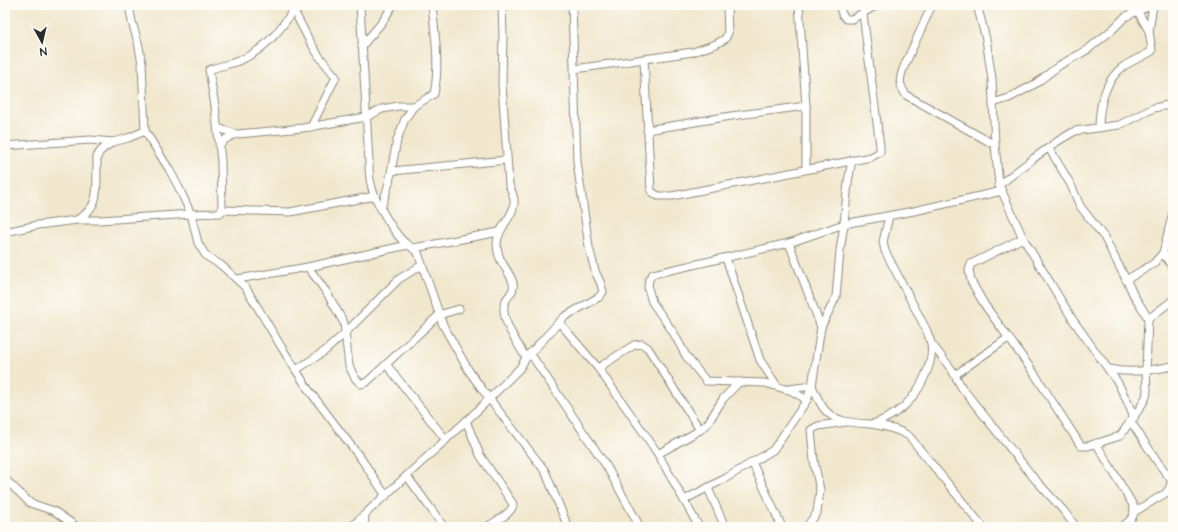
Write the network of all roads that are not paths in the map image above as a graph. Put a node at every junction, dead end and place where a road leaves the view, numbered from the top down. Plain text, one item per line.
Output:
1 (129, 5) edge
2 (360, 5) edge
3 (393, 5) edge
4 (432, 5) edge
5 (502, 5) edge
6 (572, 5) edge
7 (728, 5) edge
8 (799, 5) edge
9 (839, 5) edge
10 (877, 5) edge
11 (932, 5) edge
12 (977, 5) edge
13 (1154, 5) edge
14 (294, 7) edge
15 (1135, 8) edge
16 (863, 14) junction
17 (1149, 31) junction
18 (362, 46) junction
19 (644, 59) junction
20 (575, 69) junction
21 (993, 103) junction
22 (1173, 104) edge
23 (414, 106) junction
24 (806, 106) junction
25 (366, 117) junction
26 (311, 127) junction
27 (218, 128) junction
28 (1099, 128) junction
29 (648, 130) junction
30 (145, 132) junction
31 (238, 134) junction
32 (113, 142) junction
33 (220, 145) junction
34 (995, 145) junction
35 (5, 146) edge
36 (1048, 148) junction
37 (507, 160) junction
38 (852, 160) junction
39 (806, 169) junction
40 (392, 171) junction
41 (1000, 188) junction
42 (375, 196) junction
43 (381, 209) junction
44 (222, 210) junction
45 (1173, 212) edge
46 (191, 214) junction
47 (889, 216) junction
48 (77, 220) junction
49 (844, 224) junction
50 (5, 232) edge
51 (499, 232) junction
52 (1023, 238) junction
53 (789, 243) junction
54 (411, 247) junction
55 (1163, 253) junction
56 (726, 258) junction
57 (422, 265) junction
58 (308, 267) junction
59 (1173, 268) edge
60 (238, 279) junction
61 (1126, 280) junction
62 (1173, 300) edge
63 (459, 309) dead end
64 (439, 315) junction
65 (1148, 319) junction
66 (559, 322) junction
67 (821, 327) junction
68 (345, 333) junction
69 (1008, 338) junction
70 (931, 343) junction
71 (528, 355) junction
72 (386, 364) junction
73 (1173, 366) edge
74 (598, 368) junction
75 (1109, 369) junction
76 (296, 370) junction
77 (1146, 370) junction
78 (955, 375) junction
79 (739, 382) junction
80 (778, 386) junction
81 (812, 386) junction
82 (788, 389) junction
83 (489, 398) junction
84 (807, 400) junction
85 (1132, 420) junction
86 (466, 422) junction
87 (848, 422) junction
88 (872, 424) junction
89 (700, 430) junction
90 (446, 440) junction
91 (1096, 443) junction
92 (658, 454) junction
93 (752, 462) junction
94 (407, 476) junction
95 (5, 479) edge
96 (1172, 479) edge
97 (708, 488) junction
98 (386, 496) junction
99 (684, 500) junction
100 (1134, 512) junction
101 (364, 515) junction
102 (490, 525) dead end
103 (77, 527) edge
104 (351, 527) edge
105 (364, 527) edge
106 (444, 527) edge
107 (568, 527) edge
108 (640, 527) edge
109 (699, 527) edge
110 (725, 527) edge
111 (782, 527) edge
112 (806, 527) edge
113 (983, 527) edge
114 (1076, 527) edge
115 (1122, 527) edge

1 - 30 street
2 - 18 street
3 - 18 street
4 - 23 street
5 - 37 street
6 - 20 street
7 - 19 street
8 - 24 street
9 - 16 street
10 - 16 street
11 - 34 street
12 - 21 street
13 - 15 street
13 - 17 street
14 - 26 street
14 - 27 street
15 - 17 street
15 - 21 street
16 - 38 street
17 - 28 street
18 - 25 street
19 - 20 street
19 - 29 street
20 - 66 street
21 - 34 street
22 - 28 street
23 - 25 street
23 - 40 street
24 - 29 street
24 - 39 street
25 - 26 street
25 - 42 street
26 - 31 street
27 - 31 street
27 - 33 street
28 - 36 street
29 - 39 street
30 - 32 street
30 - 46 street
31 - 33 street
32 - 35 street
32 - 48 street
33 - 44 street
34 - 41 street
36 - 41 street
36 - 61 street
37 - 40 street
37 - 51 street
38 - 39 street
38 - 49 street
40 - 43 street
41 - 47 street
41 - 52 street
42 - 43 street
42 - 44 street
43 - 54 street
44 - 46 street
45 - 55 street
46 - 48 street
46 - 60 street
47 - 49 street
47 - 70 street
48 - 50 street
49 - 53 street
49 - 67 street
51 - 54 street
51 - 71 street
52 - 69 street
52 - 75 street
53 - 56 street
53 - 67 street
54 - 57 street
54 - 58 street
55 - 59 street
55 - 61 street
56 - 79 street
56 - 80 street
57 - 64 street
57 - 68 street
58 - 60 street
58 - 68 street
60 - 76 street
61 - 65 street
62 - 65 street
63 - 64 street
64 - 72 street
64 - 83 street
65 - 77 street
66 - 71 street
66 - 74 street
67 - 81 street
68 - 72 street
68 - 76 street
69 - 78 street
69 - 91 street
70 - 78 street
70 - 88 street
71 - 83 street
71 - 108 street
72 - 90 street
73 - 77 street
74 - 89 street
74 - 92 street
75 - 77 street
75 - 85 street
76 - 98 street
77 - 85 street
78 - 114 street
79 - 80 street
79 - 89 street
80 - 82 street
81 - 82 street
81 - 84 street
81 - 87 street
82 - 84 street
83 - 86 street
83 - 107 street
84 - 93 street
85 - 91 street
85 - 96 street
86 - 90 street
86 - 102 street
87 - 88 street
87 - 112 street
88 - 113 street
89 - 92 street
90 - 94 street
91 - 100 street
92 - 99 street
93 - 97 street
93 - 111 street
94 - 98 street
94 - 106 street
95 - 103 street
96 - 100 street
97 - 99 street
97 - 110 street
98 - 101 street
99 - 109 street
100 - 115 street
101 - 104 street
101 - 105 street

